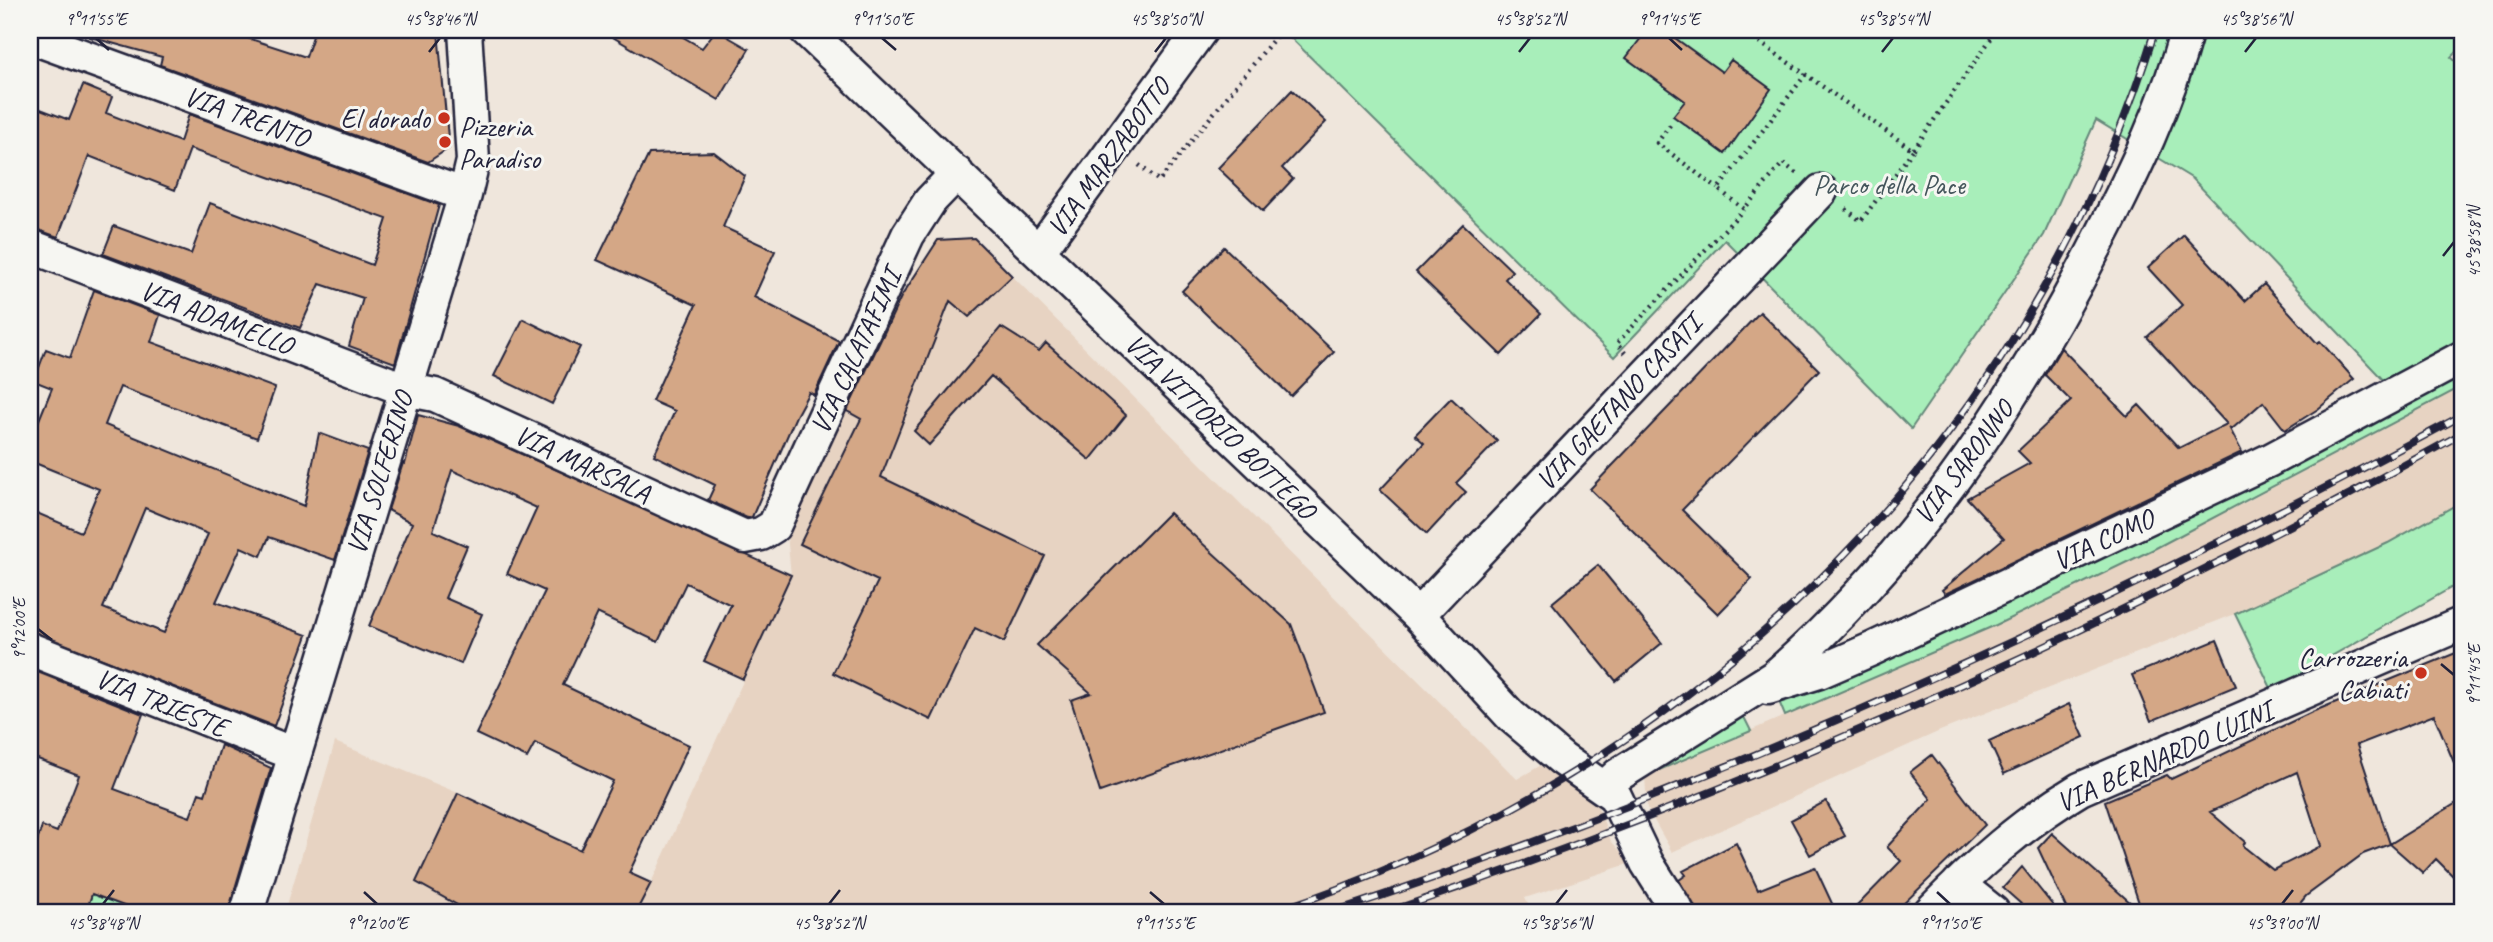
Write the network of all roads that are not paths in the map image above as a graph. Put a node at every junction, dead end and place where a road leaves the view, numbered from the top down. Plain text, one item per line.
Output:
1 (465, 30) edge
2 (806, 30) edge
3 (1201, 30) edge
4 (2187, 30) edge
5 (30, 37) edge
6 (957, 173) junction
7 (1821, 191) dead end
8 (465, 195) junction
9 (30, 246) edge
10 (1039, 251) junction
11 (2463, 357) edge
12 (404, 389) junction
13 (761, 534) joint
14 (1418, 615) junction
15 (2463, 623) edge
16 (30, 649) edge
17 (1735, 702) junction
18 (294, 754) junction
19 (1605, 787) junction
20 (1958, 884) junction
21 (247, 912) edge
22 (1678, 912) edge
23 (1930, 912) edge
24 (1993, 912) edge

1 - 8 street, VIA SOLFERINO
2 - 6 street, VIA VITTORIO BOTTEGO
3 - 10 street, VIA MARZABOTTO
4 - 17 street, VIA SARONNO
5 - 8 street, VIA TRENTO
6 - 10 street, VIA VITTORIO BOTTEGO
6 - 13 street, VIA CALATAFIMI
7 - 14 street, VIA GAETANO CASATI
8 - 12 street, VIA SOLFERINO
9 - 12 street, VIA ADAMELLO
10 - 14 street, VIA VITTORIO BOTTEGO
11 - 17 street, VIA COMO
12 - 13 street, VIA MARSALA
12 - 18 street, VIA SOLFERINO
14 - 19 street, VIA VITTORIO BOTTEGO
15 - 20 street, VIA BERNARDO LUINI
16 - 18 street, VIA TRIESTE
17 - 19 street, VIA SARONNO
18 - 21 street, VIA SOLFERINO
19 - 22 street, VIA VITTORIO BOTTEGO
20 - 23 street, VIA BERNARDO LUINI
20 - 24 street

